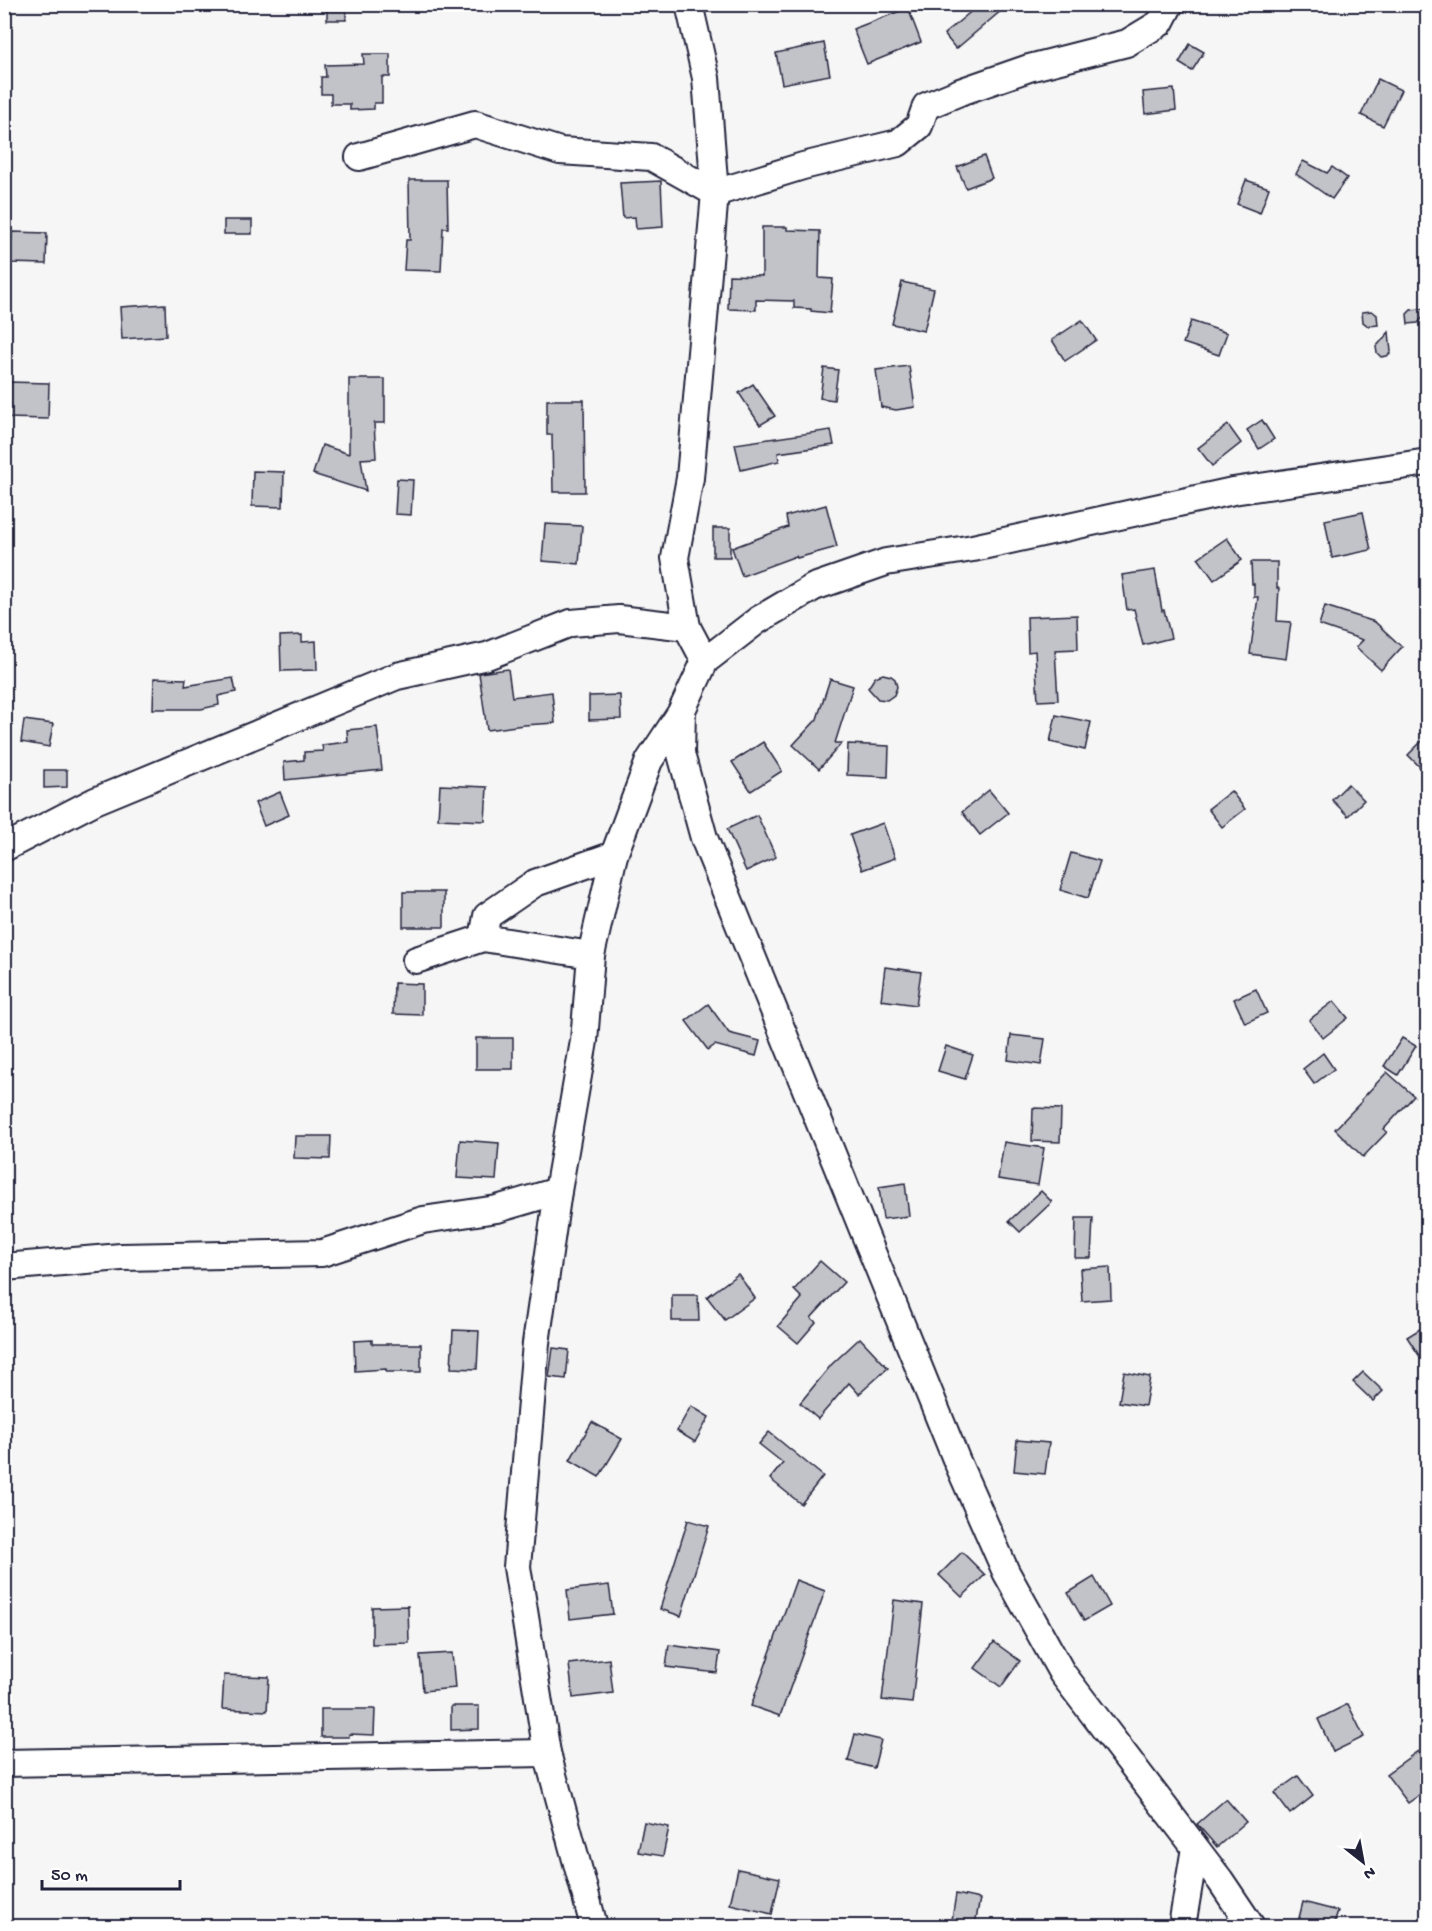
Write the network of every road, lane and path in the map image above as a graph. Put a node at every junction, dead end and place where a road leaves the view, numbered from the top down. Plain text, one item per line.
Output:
1 (689, 4) edge
2 (1170, 4) edge
3 (359, 157) dead end
4 (715, 194) junction
5 (1428, 462) edge
6 (687, 627) junction
7 (705, 661) junction
8 (682, 710) junction
9 (4, 848) edge
10 (614, 855) junction
11 (483, 938) junction
12 (591, 955) junction
13 (416, 960) dead end
14 (558, 1191) junction
15 (4, 1267) edge
16 (547, 1753) junction
17 (4, 1763) edge
18 (1195, 1848) junction
19 (594, 1926) edge
20 (1182, 1926) edge
21 (1251, 1926) edge

1 - 4 street
2 - 4 street
3 - 4 street
4 - 6 street
5 - 7 street
6 - 7 street
6 - 9 street
7 - 8 street
8 - 10 street
8 - 18 street
10 - 11 street
10 - 12 street
11 - 12 street
11 - 13 street
12 - 14 street
14 - 15 street
14 - 16 street
16 - 17 street
16 - 19 street
18 - 20 street
18 - 21 street

